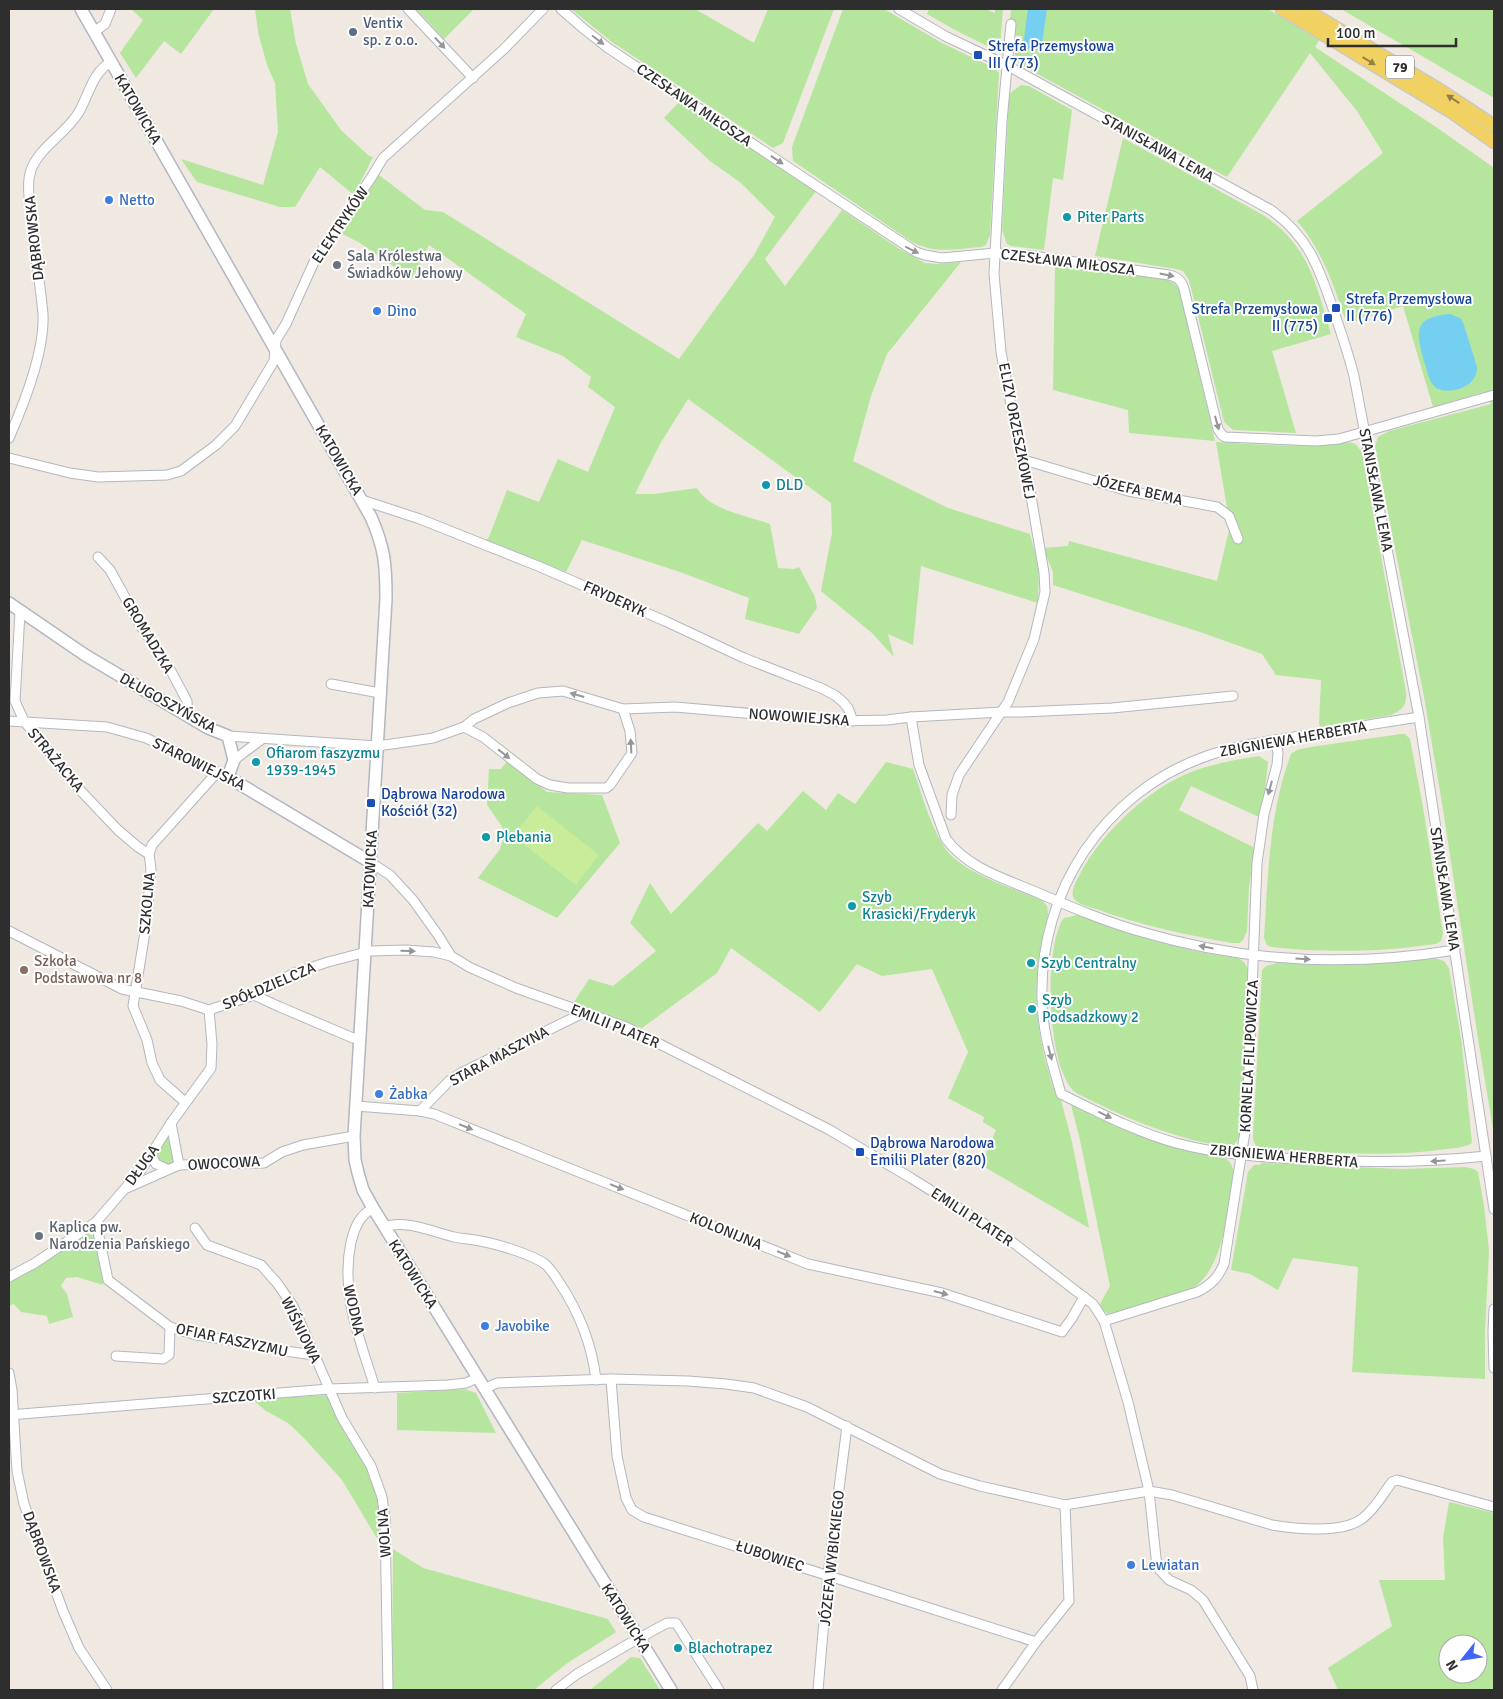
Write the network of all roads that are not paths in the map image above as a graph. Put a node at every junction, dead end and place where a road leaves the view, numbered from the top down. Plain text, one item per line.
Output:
1 (81, 9) edge
2 (111, 9) edge
3 (408, 9) edge
4 (544, 9) edge
5 (561, 9) edge
6 (899, 9) edge
7 (1282, 9) edge
8 (1304, 9) edge
9 (1011, 24) dead end
10 (94, 32) junction
11 (111, 62) junction
12 (1008, 66) junction
13 (473, 78) junction
14 (1494, 126) edge
15 (1494, 142) edge
16 (995, 253) junction
17 (276, 349) junction
18 (1494, 394) edge
19 (1365, 432) junction
20 (9, 438) edge
21 (9, 458) edge
22 (1022, 459) junction
23 (362, 500) junction
24 (1238, 539) dead end
25 (98, 557) dead end
26 (9, 604) edge
27 (20, 612) junction
28 (331, 684) dead end
29 (380, 693) junction
30 (1233, 696) dead end
31 (623, 709) junction
32 (1002, 712) junction
33 (188, 717) junction
34 (911, 717) junction
35 (1419, 717) junction
36 (9, 721) edge
37 (24, 721) junction
38 (853, 721) junction
39 (464, 727) junction
40 (228, 736) junction
41 (262, 739) junction
42 (1275, 740) junction
43 (377, 746) junction
44 (234, 760) junction
45 (216, 771) junction
46 (228, 777) junction
47 (950, 815) dead end
48 (149, 854) junction
49 (370, 862) junction
50 (1058, 902) junction
51 (9, 931) edge
52 (1455, 950) junction
53 (365, 953) junction
54 (1254, 955) junction
55 (451, 956) junction
56 (136, 991) junction
57 (254, 994) junction
58 (209, 1010) junction
59 (585, 1012) junction
60 (360, 1038) junction
61 (186, 1102) junction
62 (356, 1106) junction
63 (420, 1111) junction
64 (171, 1123) junction
65 (354, 1136) junction
66 (151, 1154) junction
67 (1242, 1156) junction
68 (1486, 1156) junction
69 (179, 1165) junction
70 (167, 1169) junction
71 (124, 1189) junction
72 (372, 1208) junction
73 (1494, 1209) edge
74 (96, 1222) junction
75 (384, 1226) junction
76 (195, 1228) dead end
77 (9, 1277) edge
78 (1084, 1297) junction
79 (1494, 1308) edge
80 (1104, 1322) junction
81 (170, 1327) junction
82 (313, 1355) junction
83 (116, 1356) dead end
84 (1494, 1368) edge
85 (9, 1373) edge
86 (478, 1378) junction
87 (611, 1379) junction
88 (596, 1380) junction
89 (374, 1388) junction
90 (329, 1389) junction
91 (484, 1389) junction
92 (11, 1415) edge
93 (847, 1426) junction
94 (1149, 1491) junction
95 (1066, 1505) junction
96 (1494, 1507) edge
97 (828, 1575) junction
98 (639, 1638) junction
99 (1036, 1642) junction
100 (107, 1690) edge
101 (388, 1690) edge
102 (556, 1690) edge
103 (670, 1690) edge
104 (719, 1690) edge
105 (818, 1690) edge
106 (1002, 1690) edge
107 (1254, 1690) edge

1 - 10 street, KATOWICKA
2 - 10 street
3 -> 13 street
4 - 13 street, ELEKTRYKÓW
5 -> 16 street, CZESŁAWA MIŁOSZA
6 - 12 street, STANISŁAWA LEMA
7 -> 15 main road, 79
14 -> 8 main road, 79
9 - 12 street, ELIZY ORZESZKOWEJ
10 - 11 street, KATOWICKA
11 - 17 street, KATOWICKA
11 - 20 street, DĄBROWSKA
12 - 16 street, ELIZY ORZESZKOWEJ
12 - 19 street, STANISŁAWA LEMA
13 - 17 street, ELEKTRYKÓW
16 -> 19 street, CZESŁAWA MIŁOSZA
16 - 22 street, ELIZY ORZESZKOWEJ
17 - 21 street, ELEKTRYKÓW
17 - 23 street, KATOWICKA
18 - 19 street, CZESŁAWA MIŁOSZA
19 - 35 street, STANISŁAWA LEMA
22 - 24 street, JÓZEFA BEMA
22 - 32 street, ELIZY ORZESZKOWEJ
23 - 29 street, KATOWICKA
23 - 38 street, FRYDERYK
25 - 33 street, GROMADZKA
26 - 27 street, DŁUGOSZYŃSKA
27 - 33 street, DŁUGOSZYŃSKA
27 - 37 street, STRAŻACKA
28 - 29 street
29 - 43 street, KATOWICKA
30 - 32 street, NOWOWIEJSKA
31 - 38 street, NOWOWIEJSKA
31 -> 39 street, NOWOWIEJSKA
39 -> 31 street
32 - 34 street, NOWOWIEJSKA
32 - 47 street, ELIZY ORZESZKOWEJ
33 - 40 street, DŁUGOSZYŃSKA
34 - 38 street, NOWOWIEJSKA
34 - 50 street
35 - 42 street, ZBIGNIEWA HERBERTA
35 - 52 street, STANISŁAWA LEMA
36 - 37 street, STAROWIEJSKA
37 - 45 street, STAROWIEJSKA
37 - 48 street, STRAŻACKA
39 - 43 street, NOWOWIEJSKA
40 - 41 street, DŁUGOSZYŃSKA
40 - 44 street
41 - 43 street, DŁUGOSZYŃSKA
41 - 44 street
42 - 50 street, ZBIGNIEWA HERBERTA
42 -> 54 street, KORNELA FILIPOWICZA
43 - 49 street, KATOWICKA
44 - 46 street
45 - 46 street, STAROWIEJSKA
45 - 48 street, SZKOLNA
46 - 49 street, STAROWIEJSKA
48 - 56 street, SZKOLNA
49 - 53 street, KATOWICKA
49 - 55 street, EMILII PLATER
54 -> 50 street
50 -> 67 street, ZBIGNIEWA HERBERTA
51 - 56 street, SPÓŁDZIELCZA
54 -> 52 street
52 - 68 street, STANISŁAWA LEMA
53 -> 55 street, EMILII PLATER
53 - 57 street, SPÓŁDZIELCZA
53 - 60 street, KATOWICKA
54 - 67 street, KORNELA FILIPOWICZA
55 - 59 street, EMILII PLATER
56 - 58 street, SPÓŁDZIELCZA
56 - 61 street, SZKOLNA
57 - 58 street, SPÓŁDZIELCZA
57 - 60 street
58 - 61 street, DŁUGA
59 - 63 street, STARA MASZYNA
59 - 78 street, EMILII PLATER
60 - 62 street, KATOWICKA
61 - 64 street, DŁUGA
62 - 63 street, KOLONIJNA
62 - 65 street, KATOWICKA
63 -> 78 street, KOLONIJNA
64 - 66 street, DŁUGA
64 - 69 street
65 - 69 street, OWOCOWA
65 - 72 street, KATOWICKA
66 - 70 street
66 - 71 street, DŁUGA
68 -> 67 street, ZBIGNIEWA HERBERTA
67 - 80 street, KORNELA FILIPOWICZA
68 - 73 street, STANISŁAWA LEMA
69 - 70 street, OWOCOWA
70 - 71 street, OWOCOWA
71 - 74 street, DŁUGA
72 - 75 street, KATOWICKA
72 - 89 street, WODNA
74 - 77 street, DŁUGA
74 - 81 street, OFIAR FASZYZMU
75 - 86 street, KATOWICKA
75 - 88 street
76 - 82 street, WIŚNIOWA
78 - 80 street, EMILII PLATER
79 - 84 street
80 - 94 street, EMILII PLATER
81 - 82 street, OFIAR FASZYZMU
81 - 83 street
82 - 90 street, WIŚNIOWA
85 - 92 street, DĄBROWSKA
86 - 89 street, SZCZOTKI
86 - 91 street, KATOWICKA
87 - 88 street
87 - 93 street
87 - 97 street, ŁUBOWIEC
88 - 91 street
89 - 90 street, SZCZOTKI
90 - 92 street, SZCZOTKI
90 - 101 street, WOLNA
91 - 98 street, KATOWICKA
92 - 100 street, DĄBROWSKA
93 - 95 street
93 - 97 street, JÓZEFA WYBICKIEGO
94 - 95 street
94 - 96 street
94 - 107 street, EMILII PLATER
95 - 99 street
97 - 99 street, ŁUBOWIEC
97 - 105 street, JÓZEFA WYBICKIEGO
98 - 102 street
98 - 103 street, KATOWICKA
98 - 104 street
99 - 106 street

